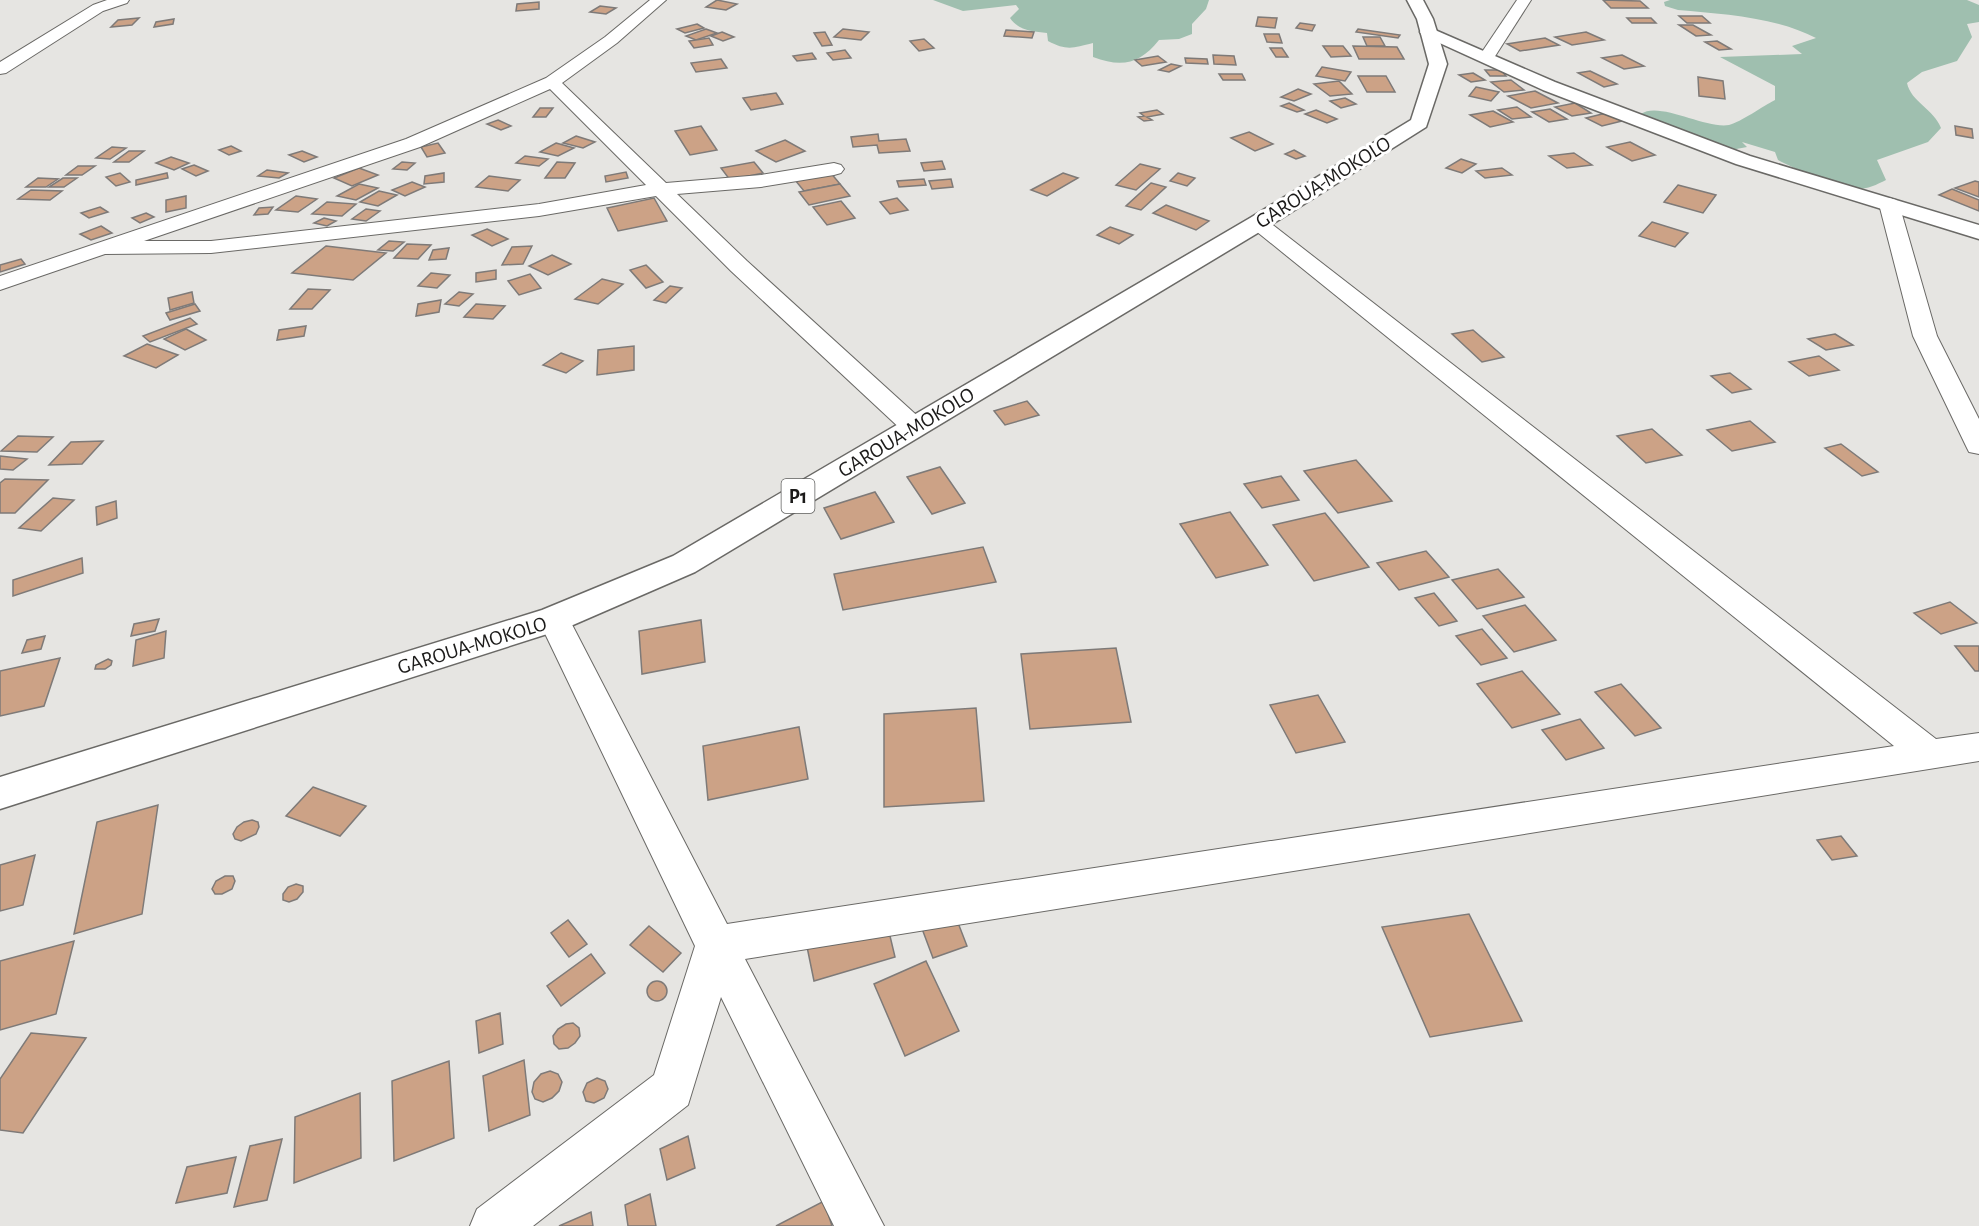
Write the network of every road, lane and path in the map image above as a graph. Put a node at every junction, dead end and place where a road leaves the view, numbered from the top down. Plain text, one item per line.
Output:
1 (122, 0) edge
2 (659, 0) edge
3 (1415, 0) edge
4 (1524, 0) edge
5 (1428, 32) junction
6 (1486, 58) junction
7 (0, 69) edge
8 (552, 82) junction
9 (834, 169) dead end
10 (660, 189) junction
11 (1888, 204) junction
12 (1258, 223) junction
13 (1979, 232) edge
14 (102, 248) junction
15 (0, 283) edge
16 (914, 427) junction
17 (1979, 446) edge
18 (554, 619) junction
19 (1979, 747) edge
20 (1931, 755) junction
21 (0, 793) edge
22 (716, 945) junction
23 (494, 1226) edge
24 (860, 1226) edge

1 - 7 street
2 - 8 street
3 - 5 main road, GAROUA-MOKOLO / P1
4 - 6 street
5 - 6 main road
5 - 12 main road, GAROUA-MOKOLO / P1
6 - 11 main road
8 - 10 street
8 - 14 street
9 - 10 street
10 - 14 street
10 - 16 street
11 - 13 main road
11 - 17 street
12 - 16 main road, GAROUA-MOKOLO / P1
12 - 20 street
14 - 15 street
16 - 18 main road, GAROUA-MOKOLO / P1
18 - 21 main road, GAROUA-MOKOLO / P1
18 - 22 street
19 - 20 street
20 - 22 street
22 - 23 street
22 - 24 street

